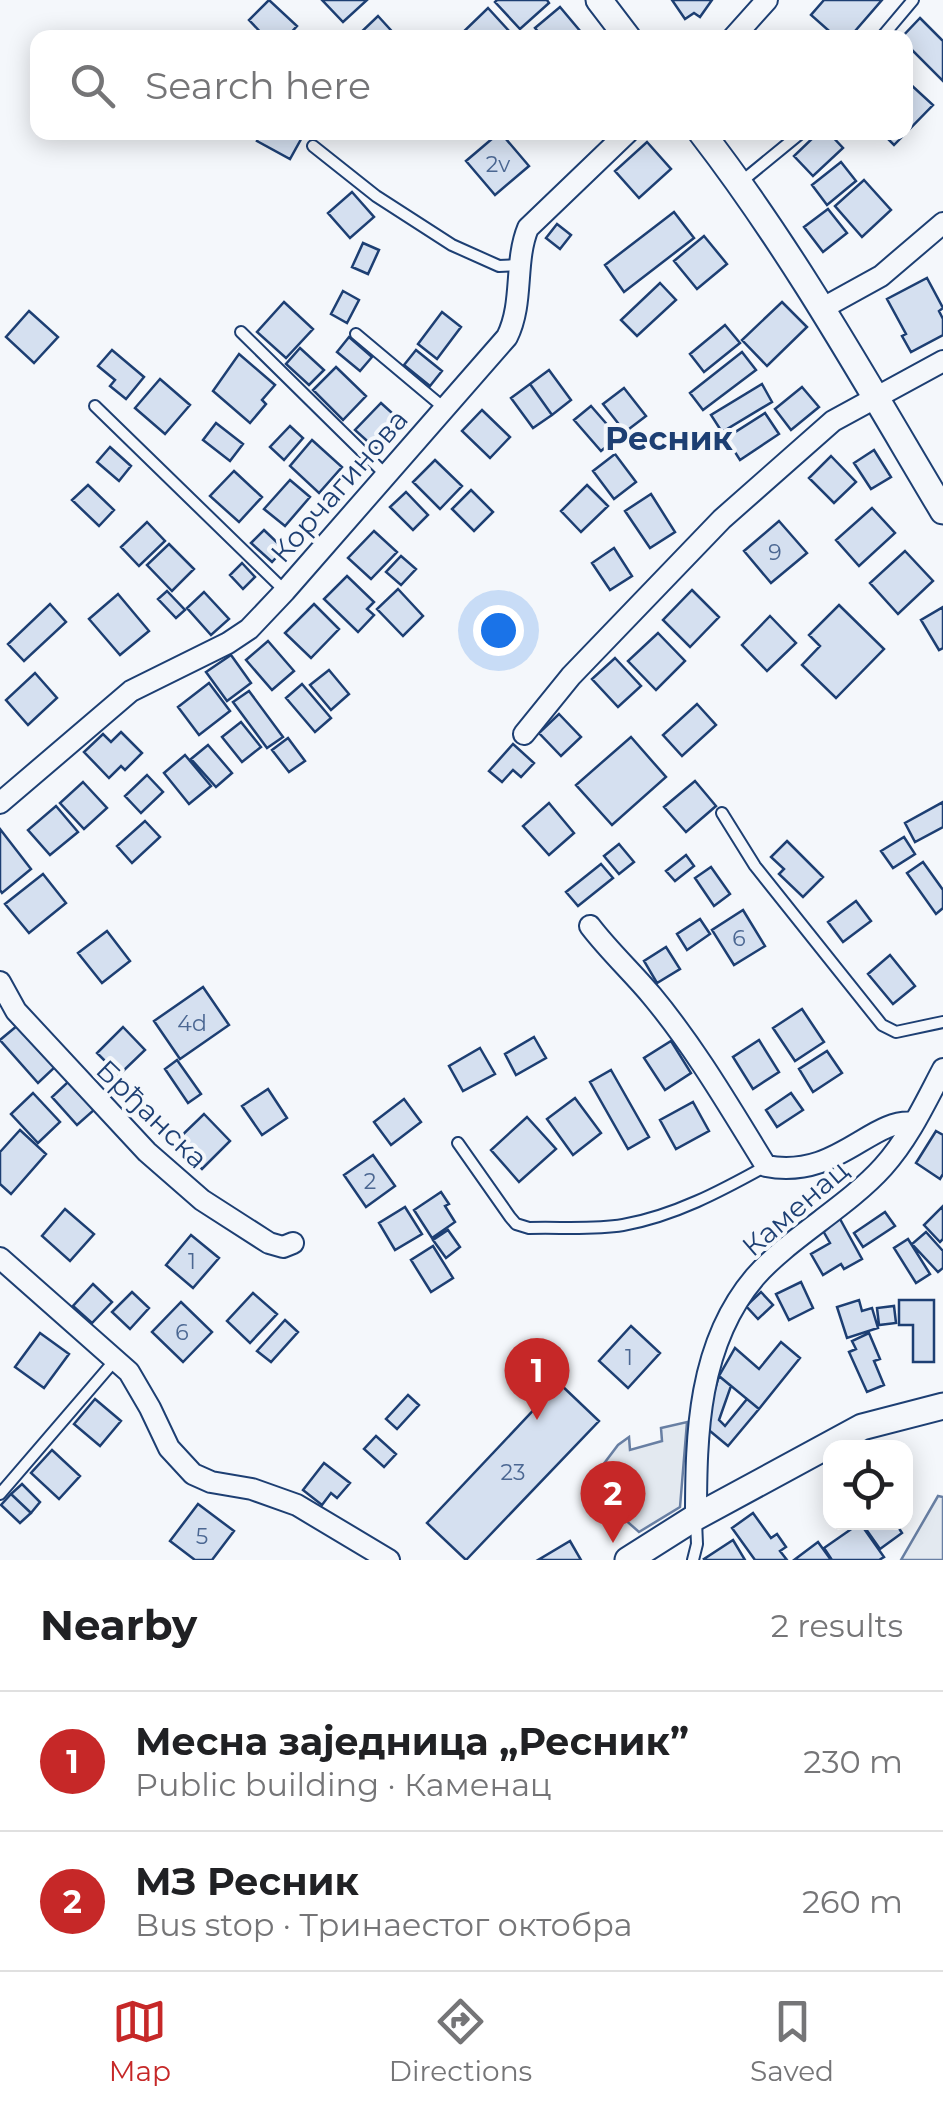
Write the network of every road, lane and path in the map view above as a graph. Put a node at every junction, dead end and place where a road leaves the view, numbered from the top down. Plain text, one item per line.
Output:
1 (767, 0) edge
2 (913, 0) edge
3 (740, 30) edge
4 (888, 30) edge
5 (620, 140) edge
6 (707, 140) edge
7 (792, 140) edge
8 (313, 146) dead end
9 (740, 183) junction
10 (943, 222) edge
11 (520, 265) junction
12 (822, 308) junction
13 (241, 332) dead end
14 (356, 334) dead end
15 (943, 361) edge
16 (875, 396) junction
17 (95, 406) dead end
18 (443, 408) junction
19 (385, 474) junction
20 (943, 510) edge
21 (285, 591) junction
22 (524, 734) dead end
23 (0, 803) edge
24 (722, 813) dead end
25 (590, 926) dead end
26 (0, 982) edge
27 (943, 1022) edge
28 (943, 1069) edge
29 (914, 1123) junction
30 (458, 1143) dead end
31 (766, 1166) junction
32 (293, 1243) dead end
33 (0, 1258) edge
34 (116, 1359) junction
35 (943, 1406) edge
36 (0, 1494) edge
37 (696, 1517) junction
38 (390, 1560) edge
39 (628, 1560) edge
40 (693, 1560) edge

1 - 3 street
2 - 4 lane
5 - 11 street, Корчагинова
6 - 9 street
7 - 9 lane
8 - 11 lane
9 - 12 street
10 - 12 street
11 - 18 street, Корчагинова
12 - 16 street
13 - 19 lane
14 - 18 lane
15 - 16 street
16 - 20 street
16 - 22 street
17 - 21 lane
18 - 19 street, Корчагинова
19 - 21 street, Корчагинова
21 - 23 street, Корчагинова
24 - 27 lane
25 - 31 street
26 - 32 street, Брђанска
28 - 29 street, Каменац
29 - 31 street
29 - 37 street, Каменац
30 - 31 lane
33 - 34 street
34 - 36 lane
34 - 38 street
35 - 37 street
37 - 39 street
37 - 40 lane

